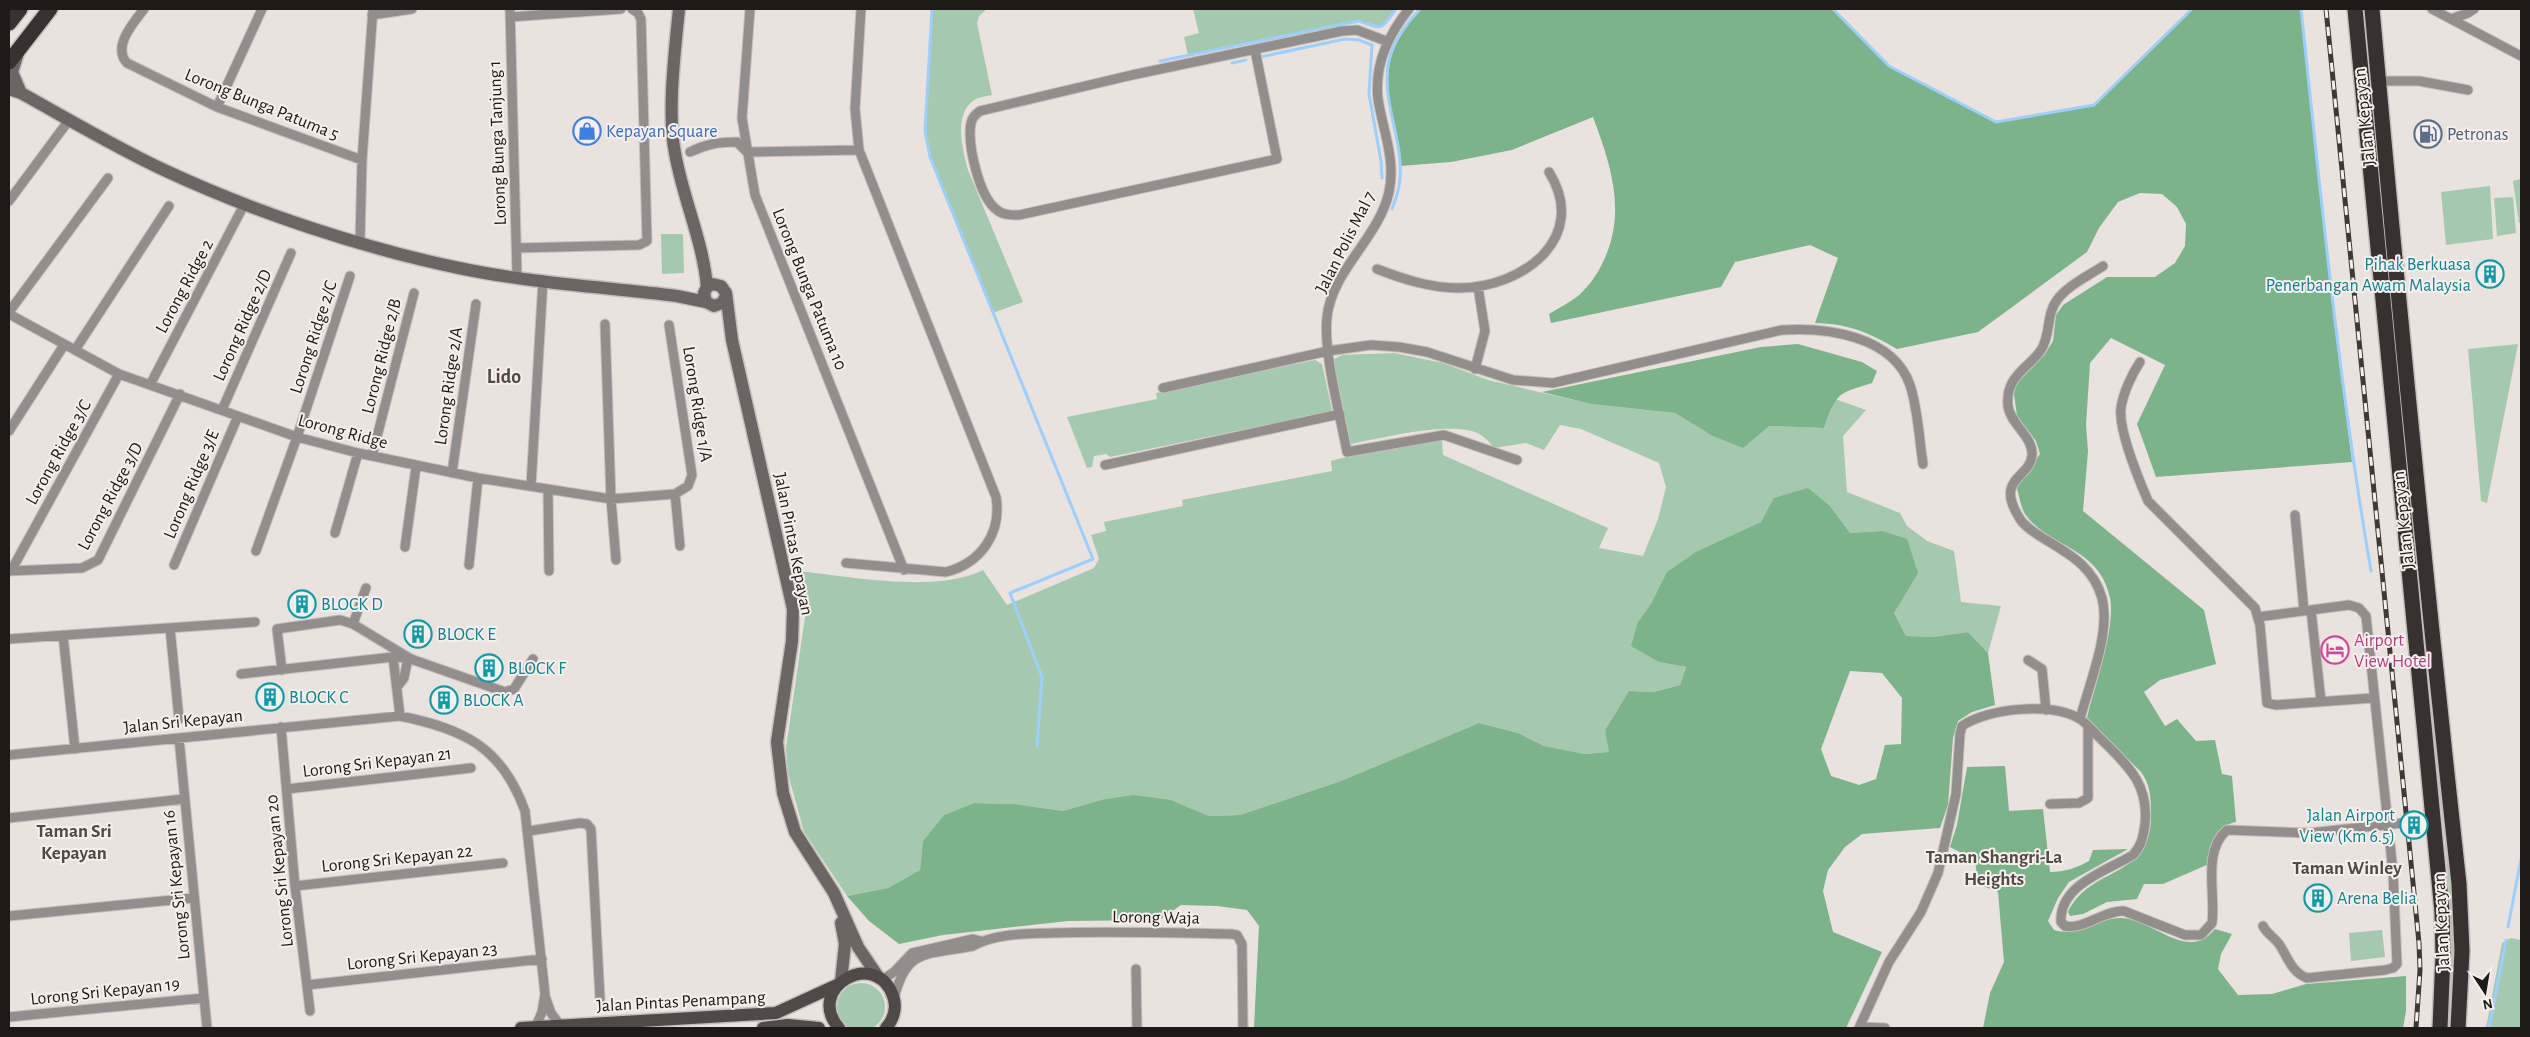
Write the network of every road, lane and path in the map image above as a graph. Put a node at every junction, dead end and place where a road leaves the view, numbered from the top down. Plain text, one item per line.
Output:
1 (20, 9) edge
2 (50, 9) edge
3 (144, 9) edge
4 (262, 9) edge
5 (412, 9) edge
6 (621, 9) edge
7 (632, 9) edge
8 (679, 9) edge
9 (750, 9) edge
10 (860, 9) edge
11 (1409, 9) edge
12 (2355, 9) edge
13 (2372, 9) edge
14 (2432, 9) edge
15 (2474, 9) edge
16 (373, 12) edge
17 (510, 13) edge
18 (2451, 18) junction
19 (9, 23) edge
20 (1386, 41) junction
21 (21, 44) junction
22 (1255, 50) junction
23 (2521, 56) edge
24 (9, 62) edge
25 (2380, 81) junction
26 (2468, 90) dead end
27 (15, 91) edge
28 (217, 107) junction
29 (69, 120) junction
30 (859, 150) junction
31 (690, 152) dead end
32 (747, 152) junction
33 (362, 160) junction
34 (1549, 172) dead end
35 (108, 178) dead end
36 (9, 201) edge
37 (245, 203) junction
38 (169, 206) dead end
39 (360, 242) junction
40 (700, 242) junction
41 (516, 248) junction
42 (291, 253) dead end
43 (2103, 266) dead end
44 (1377, 269) dead end
45 (350, 276) dead end
46 (517, 276) junction
47 (543, 280) junction
48 (1478, 287) junction
49 (724, 292) junction
50 (414, 293) dead end
51 (707, 296) junction
52 (476, 304) dead end
53 (9, 313) edge
54 (605, 324) dead end
55 (669, 325) dead end
56 (732, 340) junction
57 (64, 346) junction
58 (75, 350) junction
59 (1328, 351) junction
60 (2140, 362) dead end
61 (1475, 369) junction
62 (119, 374) junction
63 (151, 383) junction
64 (1163, 388) dead end
65 (180, 394) junction
66 (222, 410) junction
67 (1340, 414) junction
68 (238, 416) junction
69 (9, 431) edge
70 (297, 436) junction
71 (358, 453) junction
72 (372, 456) junction
73 (1517, 460) dead end
74 (1923, 464) dead end
75 (1105, 465) dead end
76 (416, 466) junction
77 (452, 473) junction
78 (478, 478) junction
79 (530, 486) junction
80 (688, 486) joint
81 (548, 490) junction
82 (675, 494) junction
83 (611, 499) junction
84 (2295, 515) dead end
85 (335, 533) dead end
86 (680, 546) dead end
87 (405, 547) dead end
88 (256, 551) dead end
89 (616, 560) dead end
90 (846, 562) dead end
91 (174, 565) dead end
92 (469, 565) dead end
93 (904, 570) junction
94 (10, 571) edge
95 (549, 571) dead end
96 (366, 588) dead end
97 (2307, 610) junction
98 (2258, 617) junction
99 (255, 622) dead end
100 (353, 624) junction
101 (170, 628) junction
102 (63, 636) junction
103 (9, 640) edge
104 (393, 657) junction
105 (409, 658) junction
106 (533, 660) dead end
107 (2028, 660) dead end
108 (282, 670) junction
109 (241, 674) dead end
110 (397, 687) junction
111 (2374, 698) junction
112 (2321, 701) junction
113 (2046, 710) junction
114 (400, 716) junction
115 (179, 719) dead end
116 (2080, 719) junction
117 (2088, 726) junction
118 (281, 727) junction
119 (179, 738) junction
120 (75, 749) junction
121 (9, 755) edge
122 (471, 768) dead end
123 (287, 789) junction
124 (184, 799) junction
125 (2050, 804) dead end
126 (9, 818) edge
127 (2431, 820) junction
128 (2387, 825) junction
129 (529, 831) junction
130 (503, 863) dead end
131 (295, 886) junction
132 (834, 893) junction
133 (193, 898) junction
134 (9, 916) edge
135 (2263, 926) dead end
136 (981, 941) junction
137 (542, 959) junction
138 (1136, 969) dead end
139 (880, 979) junction
140 (839, 983) junction
141 (307, 985) junction
142 (545, 994) junction
143 (204, 998) junction
144 (600, 999) dead end
145 (894, 999) junction
146 (310, 1011) dead end
147 (894, 1013) junction
148 (9, 1017) edge
149 (560, 1025) junction
150 (536, 1026) junction
151 (207, 1028) edge
152 (521, 1028) edge
153 (763, 1028) edge
154 (820, 1028) edge
155 (839, 1028) edge
156 (886, 1028) edge
157 (892, 1028) edge
158 (1137, 1028) edge
159 (1243, 1028) edge
160 (1859, 1028) edge
161 (1885, 1028) edge
162 (2440, 1028) edge
163 (2458, 1028) edge

1 - 19 highway
2 - 21 highway
3 - 28 street, Lorong Bunga Patuma 5
4 - 28 street
5 - 16 street
6 - 17 street
7 - 41 street
8 - 40 street
9 - 32 street, Lorong Bunga Patuma 10
10 - 30 street
11 - 20 street, Jalan Polis Mal 7
12 - 127 highway, Jalan Kepayan
13 - 25 highway, Jalan Kepayan
14 - 18 street
15 - 18 street
16 - 33 street
17 - 41 street, Lorong Bunga Tanjung 1
18 - 23 street
20 - 22 street
20 - 59 street, Jalan Polis Mal 7
21 - 24 highway
21 - 27 street
22 - 22 street
25 - 26 street
25 - 163 highway, Jalan Kepayan
27 - 29 street
28 - 33 street, Lorong Bunga Patuma 5
29 - 36 street
29 - 37 street
30 - 32 street
30 - 93 street
31 - 32 street
32 - 93 street, Lorong Bunga Patuma 10
33 - 39 street
34 - 48 street
35 - 53 street
37 - 39 street
37 - 63 street, Lorong Ridge 2
38 - 58 street
39 - 46 street
40 - 49 street, Jalan Pintas Kepayan
40 - 51 street
41 - 46 street, Lorong Bunga Tanjung 1
42 - 66 street, Lorong Ridge 2/D
43 - 116 street
44 - 48 street
45 - 70 street, Lorong Ridge 2/C
46 - 47 street
47 - 51 street
47 - 79 street
48 - 61 street
49 - 51 street
49 - 51 street
49 - 56 street, Jalan Pintas Kepayan
50 - 72 street, Lorong Ridge 2/B
51 - 56 street, Jalan Pintas Kepayan
52 - 77 street, Lorong Ridge 2/A
53 - 57 street, Lorong Ridge
54 - 83 street
55 - 80 street, Lorong Ridge 1/A
56 - 132 street, Jalan Pintas Kepayan
57 - 58 street, Lorong Ridge
57 - 69 street
58 - 62 street, Lorong Ridge
59 - 61 street
59 - 64 street
59 - 67 street, Jalan Polis Mal 7
60 - 98 street
61 - 74 street
62 - 63 street, Lorong Ridge
62 - 94 street, Lorong Ridge 3/C
63 - 65 street, Lorong Ridge
65 - 66 street, Lorong Ridge
65 - 94 street, Lorong Ridge 3/D
66 - 68 street, Lorong Ridge
67 - 73 street, Jalan Polis Mal 7
67 - 75 street
68 - 70 street, Lorong Ridge
68 - 91 street, Lorong Ridge 3/E
70 - 71 street, Lorong Ridge
70 - 88 street, Lorong Ridge 2/C
71 - 72 street, Lorong Ridge
71 - 85 street
72 - 76 street, Lorong Ridge
76 - 77 street, Lorong Ridge
76 - 87 street
77 - 78 street, Lorong Ridge
78 - 79 street, Lorong Ridge
78 - 92 street
79 - 81 street, Lorong Ridge
80 - 82 street, Lorong Ridge
81 - 83 street, Lorong Ridge
81 - 95 street
82 - 83 street, Lorong Ridge
82 - 86 street
83 - 89 street
84 - 97 street
90 - 93 street
96 - 100 street
97 - 98 street
97 - 111 street
97 - 112 street
98 - 112 street
99 - 101 street
100 - 105 street
100 - 108 street
101 - 102 street
101 - 115 street
102 - 103 street
102 - 120 street
104 - 105 street
104 - 108 street
104 - 110 street
105 - 106 street
105 - 110 street
107 - 113 street
108 - 109 street
110 - 114 street
111 - 112 street
111 - 128 street
113 - 116 street
113 - 160 street
114 - 118 street, Jalan Sri Kepayan
114 - 129 street, Jalan Sri Kepayan
116 - 117 street
117 - 125 street
117 - 128 street
118 - 119 street, Jalan Sri Kepayan
118 - 123 street, Lorong Sri Kepayan 20
119 - 120 street, Jalan Sri Kepayan
119 - 124 street, Lorong Sri Kepayan 16
120 - 121 street, Jalan Sri Kepayan
122 - 123 street, Lorong Sri Kepayan 21
123 - 131 street, Lorong Sri Kepayan 20
124 - 126 street
124 - 133 street, Lorong Sri Kepayan 16
127 - 128 street
127 - 162 highway, Jalan Kepayan
128 - 135 street
129 - 137 street, Jalan Sri Kepayan
129 - 144 street
130 - 131 street, Lorong Sri Kepayan 22
131 - 141 street, Lorong Sri Kepayan 20
132 - 139 street, Jalan Pintas Kepayan
132 - 140 street, Jalan Pintas Kepayan
133 - 134 street
133 - 143 street, Lorong Sri Kepayan 16
136 - 139 street, Lorong Waja
136 - 145 street, Lorong Waja
136 - 159 street, Lorong Waja
137 - 141 street, Lorong Sri Kepayan 23
137 - 142 street, Jalan Sri Kepayan
138 - 158 street
139 - 140 main road, Jalan Pintas Penampang
139 - 145 main road
140 - 149 main road, Jalan Pintas Penampang
140 - 155 main road
141 - 146 street, Lorong Sri Kepayan 20
142 - 149 street, Jalan Sri Kepayan
142 - 150 street, Jalan Sri Kepayan
143 - 148 street, Lorong Sri Kepayan 19
143 - 151 street, Lorong Sri Kepayan 16
145 - 147 main road
147 - 156 main road
147 - 157 main road
149 - 150 main road, Jalan Pintas Penampang
150 - 152 main road, Jalan Pintas Penampang
153 - 154 main road, Jalan Pintas Penampang
160 - 161 street

